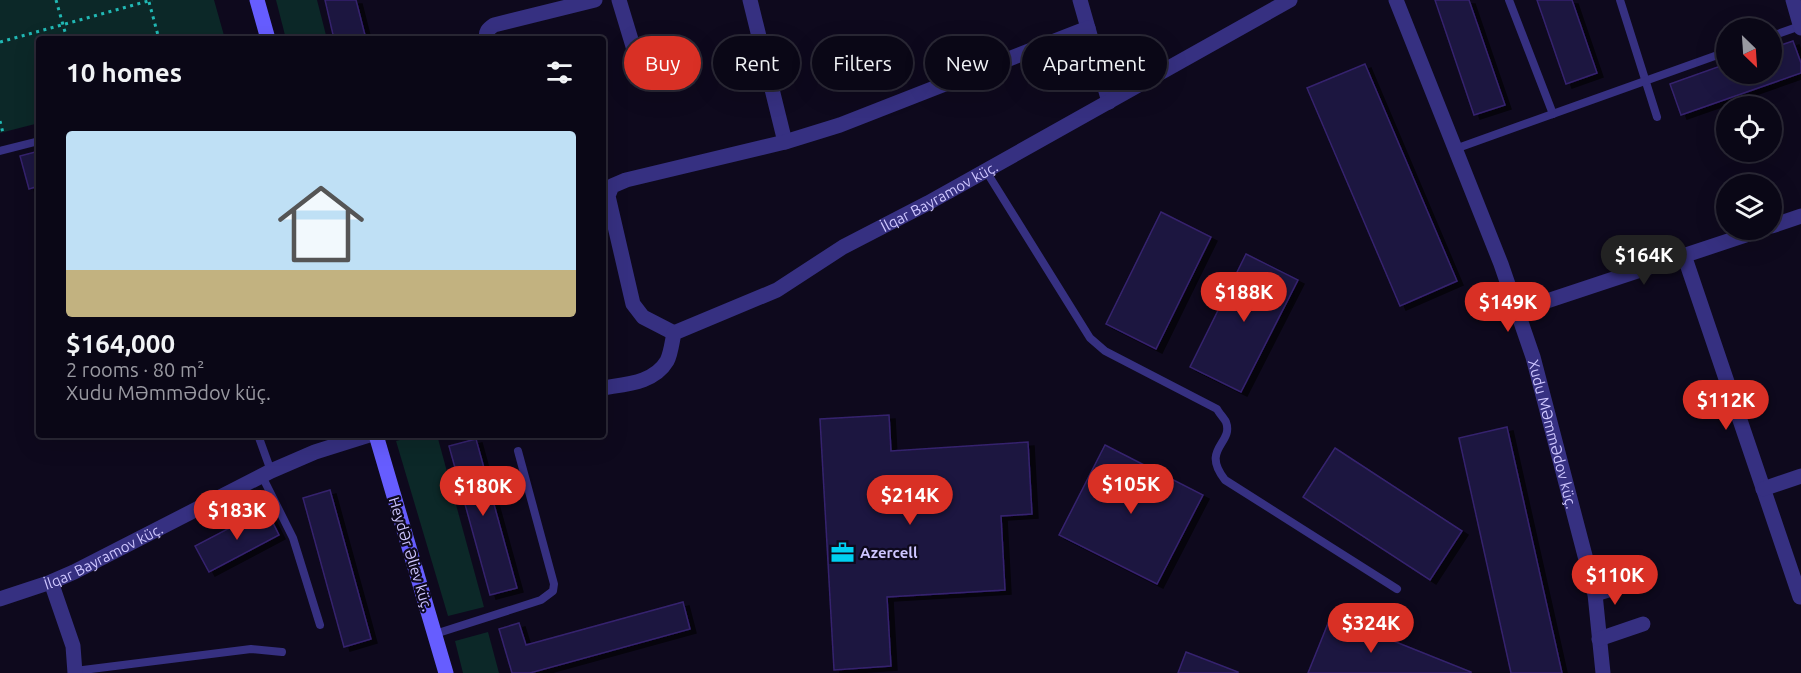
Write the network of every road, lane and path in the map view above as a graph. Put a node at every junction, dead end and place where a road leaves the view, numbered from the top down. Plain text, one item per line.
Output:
1 (56, 0) edge
2 (257, 0) edge
3 (595, 0) edge
4 (619, 0) edge
5 (750, 0) edge
6 (1080, 0) edge
7 (1290, 0) edge
8 (1396, 0) edge
9 (1509, 0) edge
10 (1620, 0) edge
11 (1792, 0) edge
12 (151, 1) edge
13 (63, 26) junction
14 (1801, 27) edge
15 (1088, 28) junction
16 (1782, 33) edge
17 (66, 36) edge
18 (158, 36) edge
19 (267, 36) edge
20 (486, 36) edge
21 (630, 36) edge
22 (0, 42) edge
23 (1716, 56) edge
24 (1645, 81) junction
25 (1109, 102) junction
26 (1553, 114) junction
27 (1657, 117) dead end
28 (0, 121) edge
29 (3, 133) dead end
30 (36, 142) edge
31 (785, 142) junction
32 (1455, 149) junction
33 (0, 151) edge
34 (986, 171) junction
35 (1800, 221) edge
36 (1782, 224) edge
37 (1730, 240) edge
38 (1684, 255) junction
39 (1517, 310) junction
40 (674, 333) junction
41 (606, 387) edge
42 (259, 438) edge
43 (359, 438) edge
44 (377, 438) edge
45 (518, 451) dead end
46 (267, 474) junction
47 (1801, 476) edge
48 (1763, 489) junction
49 (51, 582) junction
50 (1625, 585) dead end
51 (1397, 589) dead end
52 (1595, 594) junction
53 (1800, 597) edge
54 (0, 599) edge
55 (1643, 624) dead end
56 (320, 625) dead end
57 (435, 634) junction
58 (1599, 639) junction
59 (282, 652) dead end
60 (75, 672) edge
61 (446, 673) edge
62 (1602, 673) edge

1 - 13 path
2 - 19 street
3 - 20 street
4 - 21 street
5 - 31 street
6 - 15 street
7 - 25 street, İlqar Bayramov küç.
8 - 32 street, Xudu Məmmədov küç.
9 - 26 lane
10 - 24 lane
11 - 14 street
12 - 13 path
12 - 18 path
13 - 17 path
13 - 22 path
14 - 16 lane
15 - 25 street
15 - 31 street
23 - 24 lane
24 - 26 lane
24 - 27 lane
25 - 34 street, İlqar Bayramov küç.
26 - 32 lane
28 - 29 path
30 - 33 lane
31 - 40 street
32 - 39 street, Xudu Məmmədov küç.
34 - 40 street, İlqar Bayramov küç.
34 - 51 lane
35 - 36 street
37 - 38 street
38 - 39 street
38 - 48 street
39 - 52 street, Xudu Məmmədov küç.
40 - 41 street
42 - 46 lane
43 - 46 street, İlqar Bayramov küç.
44 - 57 street, Heydər Əliev küç.
45 - 57 lane
46 - 49 street, İlqar Bayramov küç.
46 - 56 lane
47 - 48 street
48 - 53 street
49 - 54 street, İlqar Bayramov küç.
49 - 60 street
50 - 52 street
52 - 58 street, Xudu Məmmədov küç.
55 - 58 street
57 - 61 street, Heydər Əliev küç.
58 - 62 street, Xudu Məmmədov küç.
59 - 60 lane

